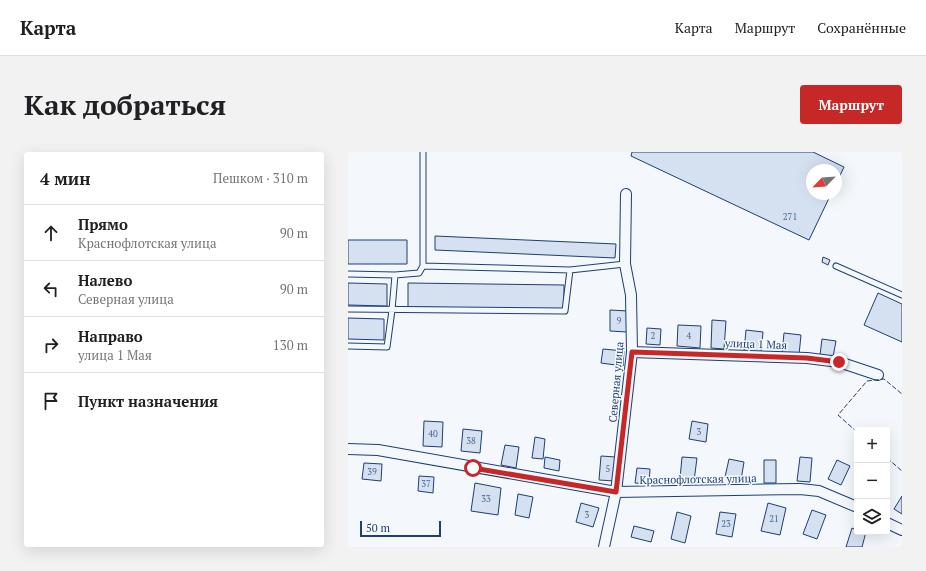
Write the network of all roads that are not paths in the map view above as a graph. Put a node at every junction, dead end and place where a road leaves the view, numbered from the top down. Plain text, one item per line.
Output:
1 (423, 152) edge
2 (626, 194) dead end
3 (624, 264) junction
4 (423, 266) junction
5 (836, 266) dead end
6 (570, 270) junction
7 (348, 274) edge
8 (395, 275) junction
9 (902, 295) edge
10 (348, 309) edge
11 (392, 310) junction
12 (348, 346) edge
13 (632, 352) junction
14 (878, 375) dead end
15 (348, 449) edge
16 (616, 492) junction
17 (854, 506) edge
18 (890, 524) edge
19 (902, 530) edge
20 (604, 547) edge

1 - 4 lane
2 - 3 street, Северная улица
3 - 6 lane
3 - 13 street, Северная улица
4 - 6 lane
4 - 8 lane
5 - 9 lane
6 - 11 lane
7 - 8 lane
8 - 11 lane
10 - 11 lane
11 - 12 lane
13 - 14 street, улица 1 Мая
13 - 16 street, Северная улица
15 - 16 street, Краснофлотская улица
16 - 17 street, Краснофлотская улица
16 - 20 street, Северная улица
18 - 19 street

